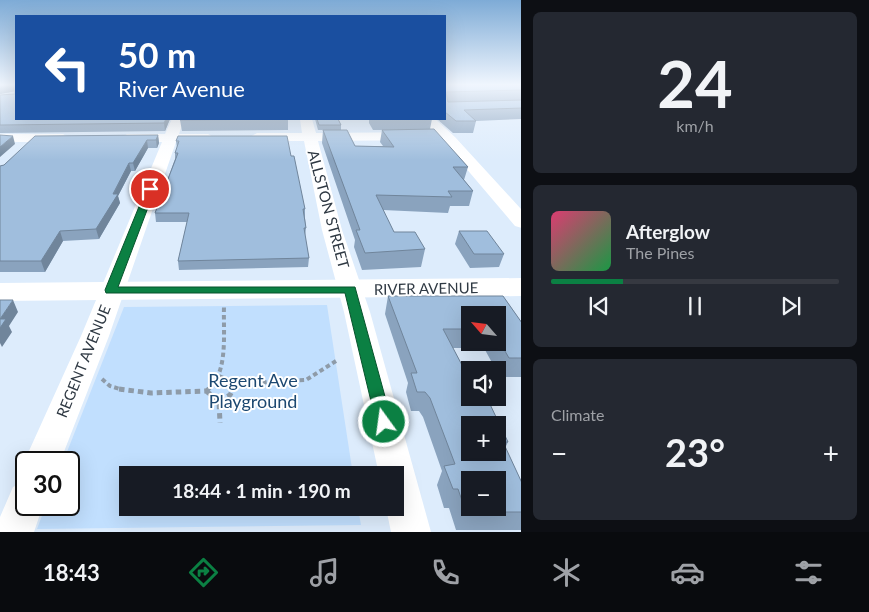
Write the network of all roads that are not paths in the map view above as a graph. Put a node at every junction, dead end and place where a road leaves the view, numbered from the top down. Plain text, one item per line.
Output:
1 (429, 120) edge
2 (308, 128) edge
3 (174, 129) edge
4 (446, 136) junction
5 (219, 137) edge
6 (238, 137) edge
7 (0, 138) edge
8 (33, 138) junction
9 (80, 138) edge
10 (109, 138) edge
11 (14, 156) edge
12 (521, 221) edge
13 (521, 287) edge
14 (111, 290) junction
15 (350, 290) junction
16 (0, 292) edge
17 (47, 451) edge
18 (20, 516) edge
19 (14, 532) edge
20 (411, 532) edge

1 - 4 street
2 - 4 street
2 - 6 street
2 - 15 street, ALLSTON STREET
3 - 5 street
3 - 10 street
3 - 14 street, REGENT AVENUE
4 - 12 street
7 - 8 street
8 - 9 street
8 - 11 street
13 - 15 street, RIVER AVENUE
14 - 15 street, RIVER AVENUE
14 - 16 street, RIVER AVENUE
14 - 17 street, REGENT AVENUE
15 - 20 street, ALLSTON STREET
18 - 19 street

